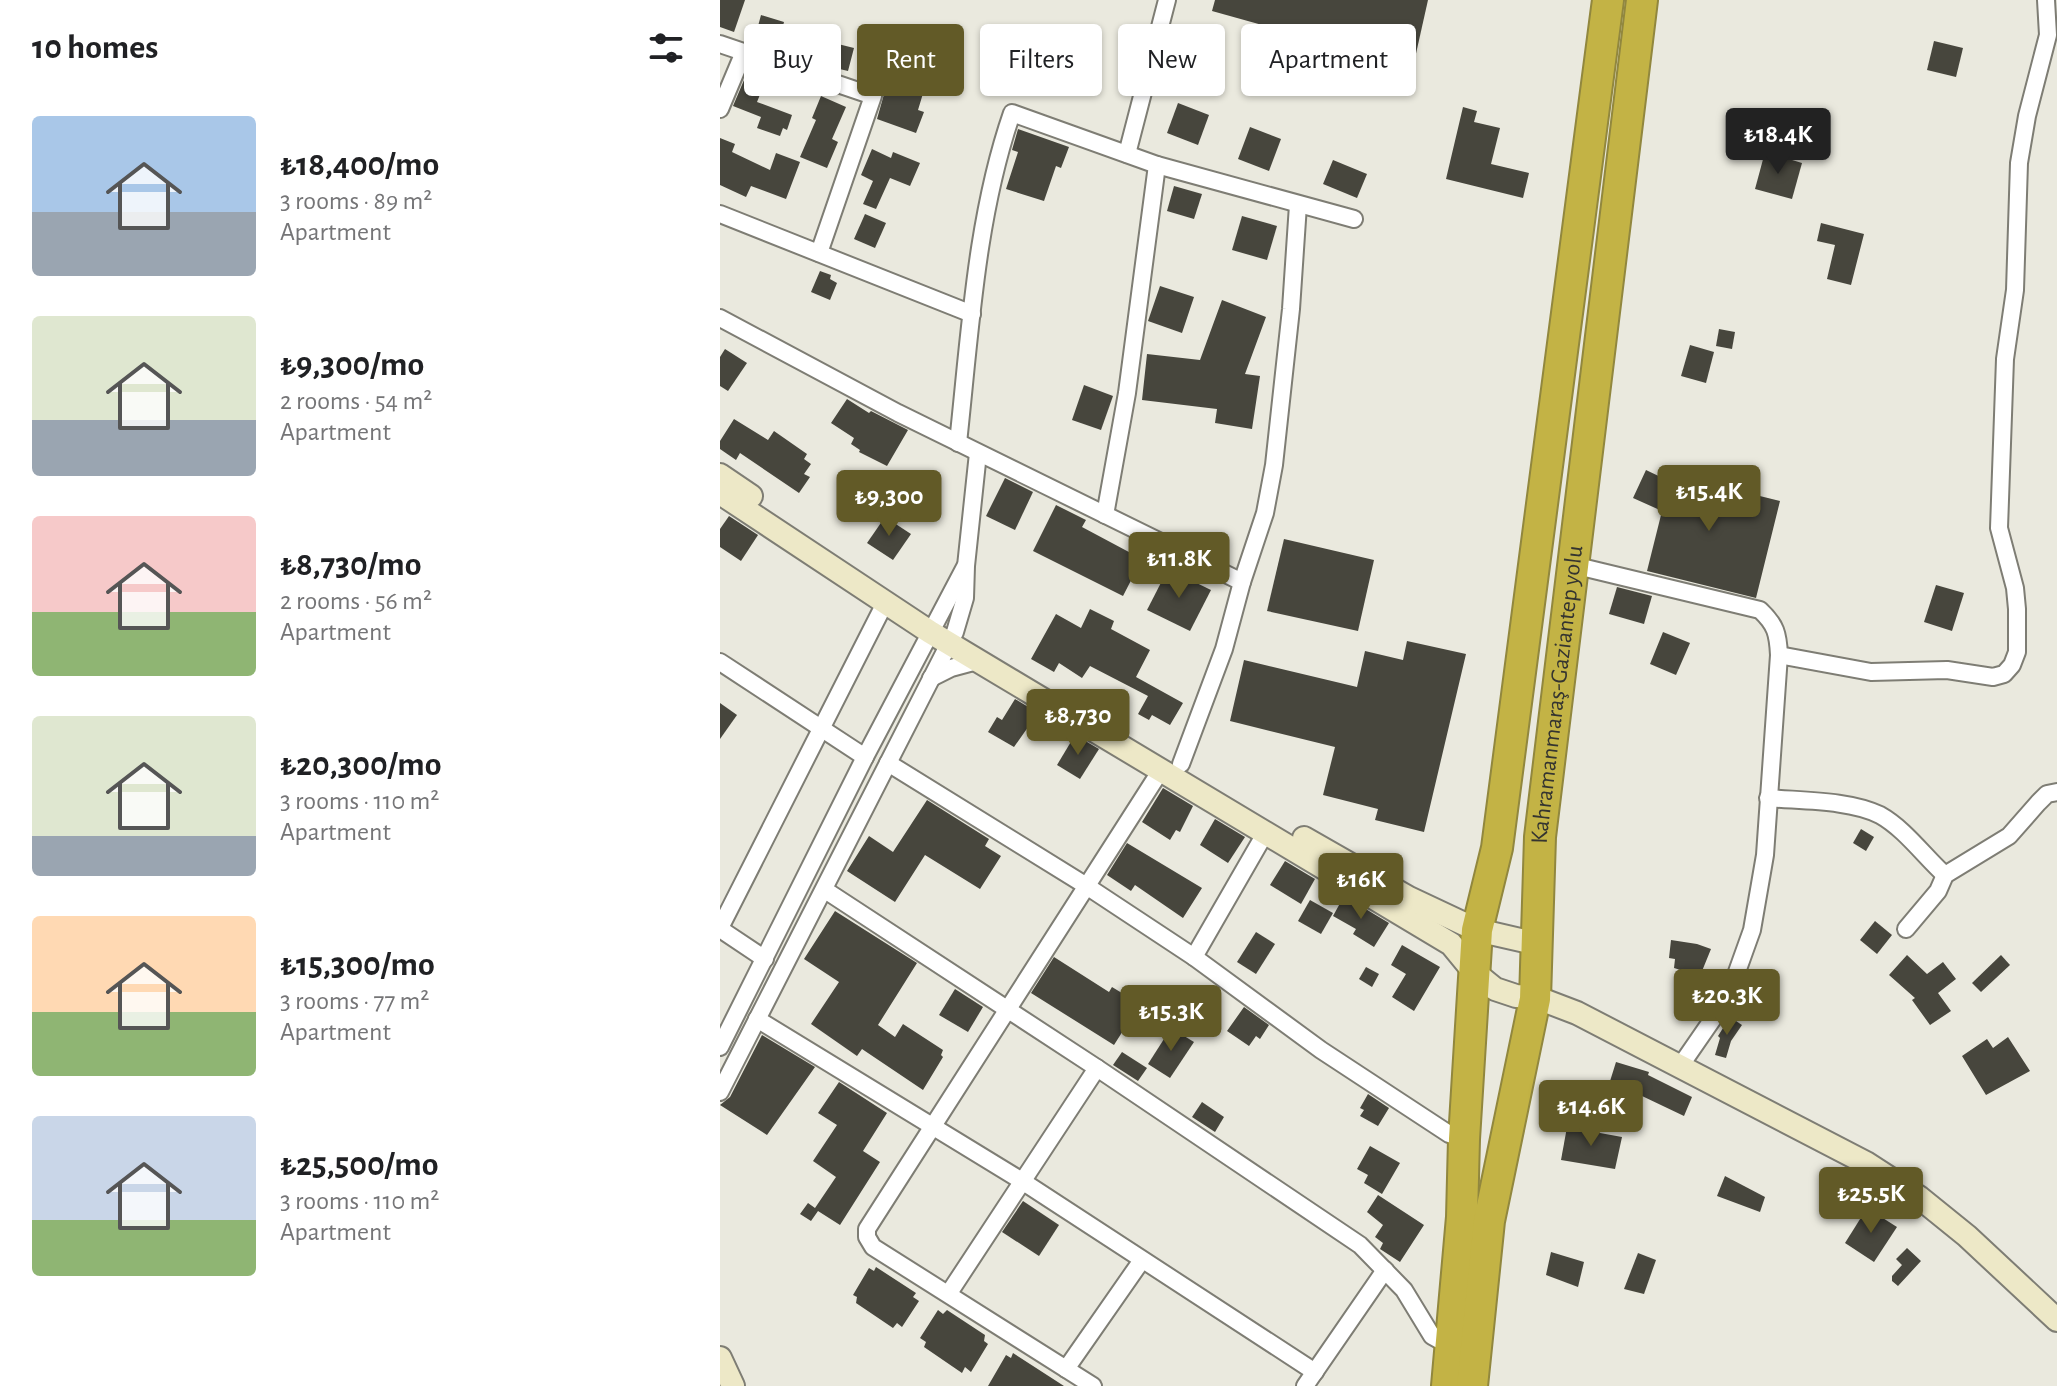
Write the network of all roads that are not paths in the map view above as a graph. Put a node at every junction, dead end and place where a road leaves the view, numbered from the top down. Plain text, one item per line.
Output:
1 (1167, 0) edge
2 (1608, 0) edge
3 (1642, 0) edge
4 (2046, 0) edge
5 (720, 44) edge
6 (744, 52) joint
7 (841, 85) edge
8 (720, 109) edge
9 (1127, 154) junction
10 (1157, 165) junction
11 (1298, 205) junction
12 (720, 214) edge
13 (1354, 219) dead end
14 (819, 253) junction
15 (972, 314) junction
16 (720, 318) edge
17 (958, 443) junction
18 (978, 453) junction
19 (720, 475) edge
20 (720, 493) edge
21 (1105, 515) junction
22 (1573, 565) junction
23 (1242, 582) junction
24 (885, 603) junction
25 (943, 632) junction
26 (1779, 655) junction
27 (977, 661) junction
28 (720, 662) edge
29 (931, 678) junction
30 (821, 729) junction
31 (865, 757) junction
32 (888, 763) junction
33 (1171, 767) junction
34 (2057, 792) edge
35 (1768, 798) junction
36 (1266, 832) junction
37 (1301, 844) junction
38 (1945, 875) junction
39 (1085, 885) junction
40 (825, 890) junction
41 (720, 929) edge
42 (1906, 929) dead end
43 (1477, 930) junction
44 (1538, 944) junction
45 (1194, 957) junction
46 (765, 959) junction
47 (1474, 972) junction
48 (1535, 997) junction
49 (1007, 1010) junction
50 (757, 1019) junction
51 (720, 1047) edge
52 (1681, 1065) junction
53 (1097, 1068) junction
54 (720, 1092) edge
55 (932, 1126) junction
56 (1464, 1139) junction
57 (1022, 1181) junction
58 (1142, 1260) junction
59 (1385, 1270) junction
60 (949, 1293) junction
61 (2057, 1320) edge
62 (1450, 1346) junction
63 (720, 1358) edge
64 (1066, 1369) junction
65 (1310, 1379) edge
66 (1091, 1385) edge
67 (733, 1386) edge
68 (1447, 1386) edge
69 (1472, 1386) edge

1 - 9 street
2 - 43 highway, Kahramanmaraş-Gaziantep yolu
3 - 22 highway, Kahramanmaraş-Gaziantep yolu
4 - 26 street
5 - 6 street
6 - 8 street
7 - 14 street
9 - 10 street
9 - 15 street
10 - 11 street
10 - 21 street
11 - 13 street
11 - 23 street
12 - 14 street
14 - 15 street
15 - 17 street
16 - 17 street
17 - 18 street
18 - 21 street
18 - 25 street
19 - 25 street
20 - 24 street
21 - 23 street
22 - 26 street
22 - 44 highway, Kahramanmaraş-Gaziantep yolu
23 - 33 street
24 - 25 street
24 - 30 street
25 - 27 street
25 - 29 street
25 - 31 street
25 - 33 street
26 - 35 street
27 - 29 street
27 - 33 street
28 - 30 street
29 - 32 street
30 - 31 street
30 - 41 street
31 - 46 street
32 - 39 street
32 - 40 street
33 - 36 street
33 - 37 street
33 - 39 street
34 - 38 street
35 - 38 street
35 - 52 street
36 - 37 street
36 - 45 street
37 - 43 street
37 - 47 street
38 - 42 street
39 - 45 street
39 - 49 street
40 - 49 street
40 - 50 street
41 - 46 street
43 - 44 street
43 - 47 highway, Kahramanmaraş-Gaziantep yolu
44 - 48 highway, Kahramanmaraş-Gaziantep yolu
45 - 56 street
46 - 51 street
47 - 48 street
47 - 56 highway, Kahramanmaraş-Gaziantep yolu
48 - 52 street
48 - 69 highway, Kahramanmaraş-Gaziantep yolu
49 - 53 street
49 - 55 street
50 - 54 street
50 - 55 street
52 - 61 street
53 - 57 street
53 - 59 street
55 - 57 street
55 - 60 street
56 - 62 highway, Kahramanmaraş-Gaziantep yolu
57 - 58 street
57 - 60 street
58 - 64 street
58 - 65 street
59 - 62 street
59 - 65 street
60 - 64 street
62 - 68 highway, Kahramanmaraş-Gaziantep yolu
63 - 67 street
64 - 66 street

